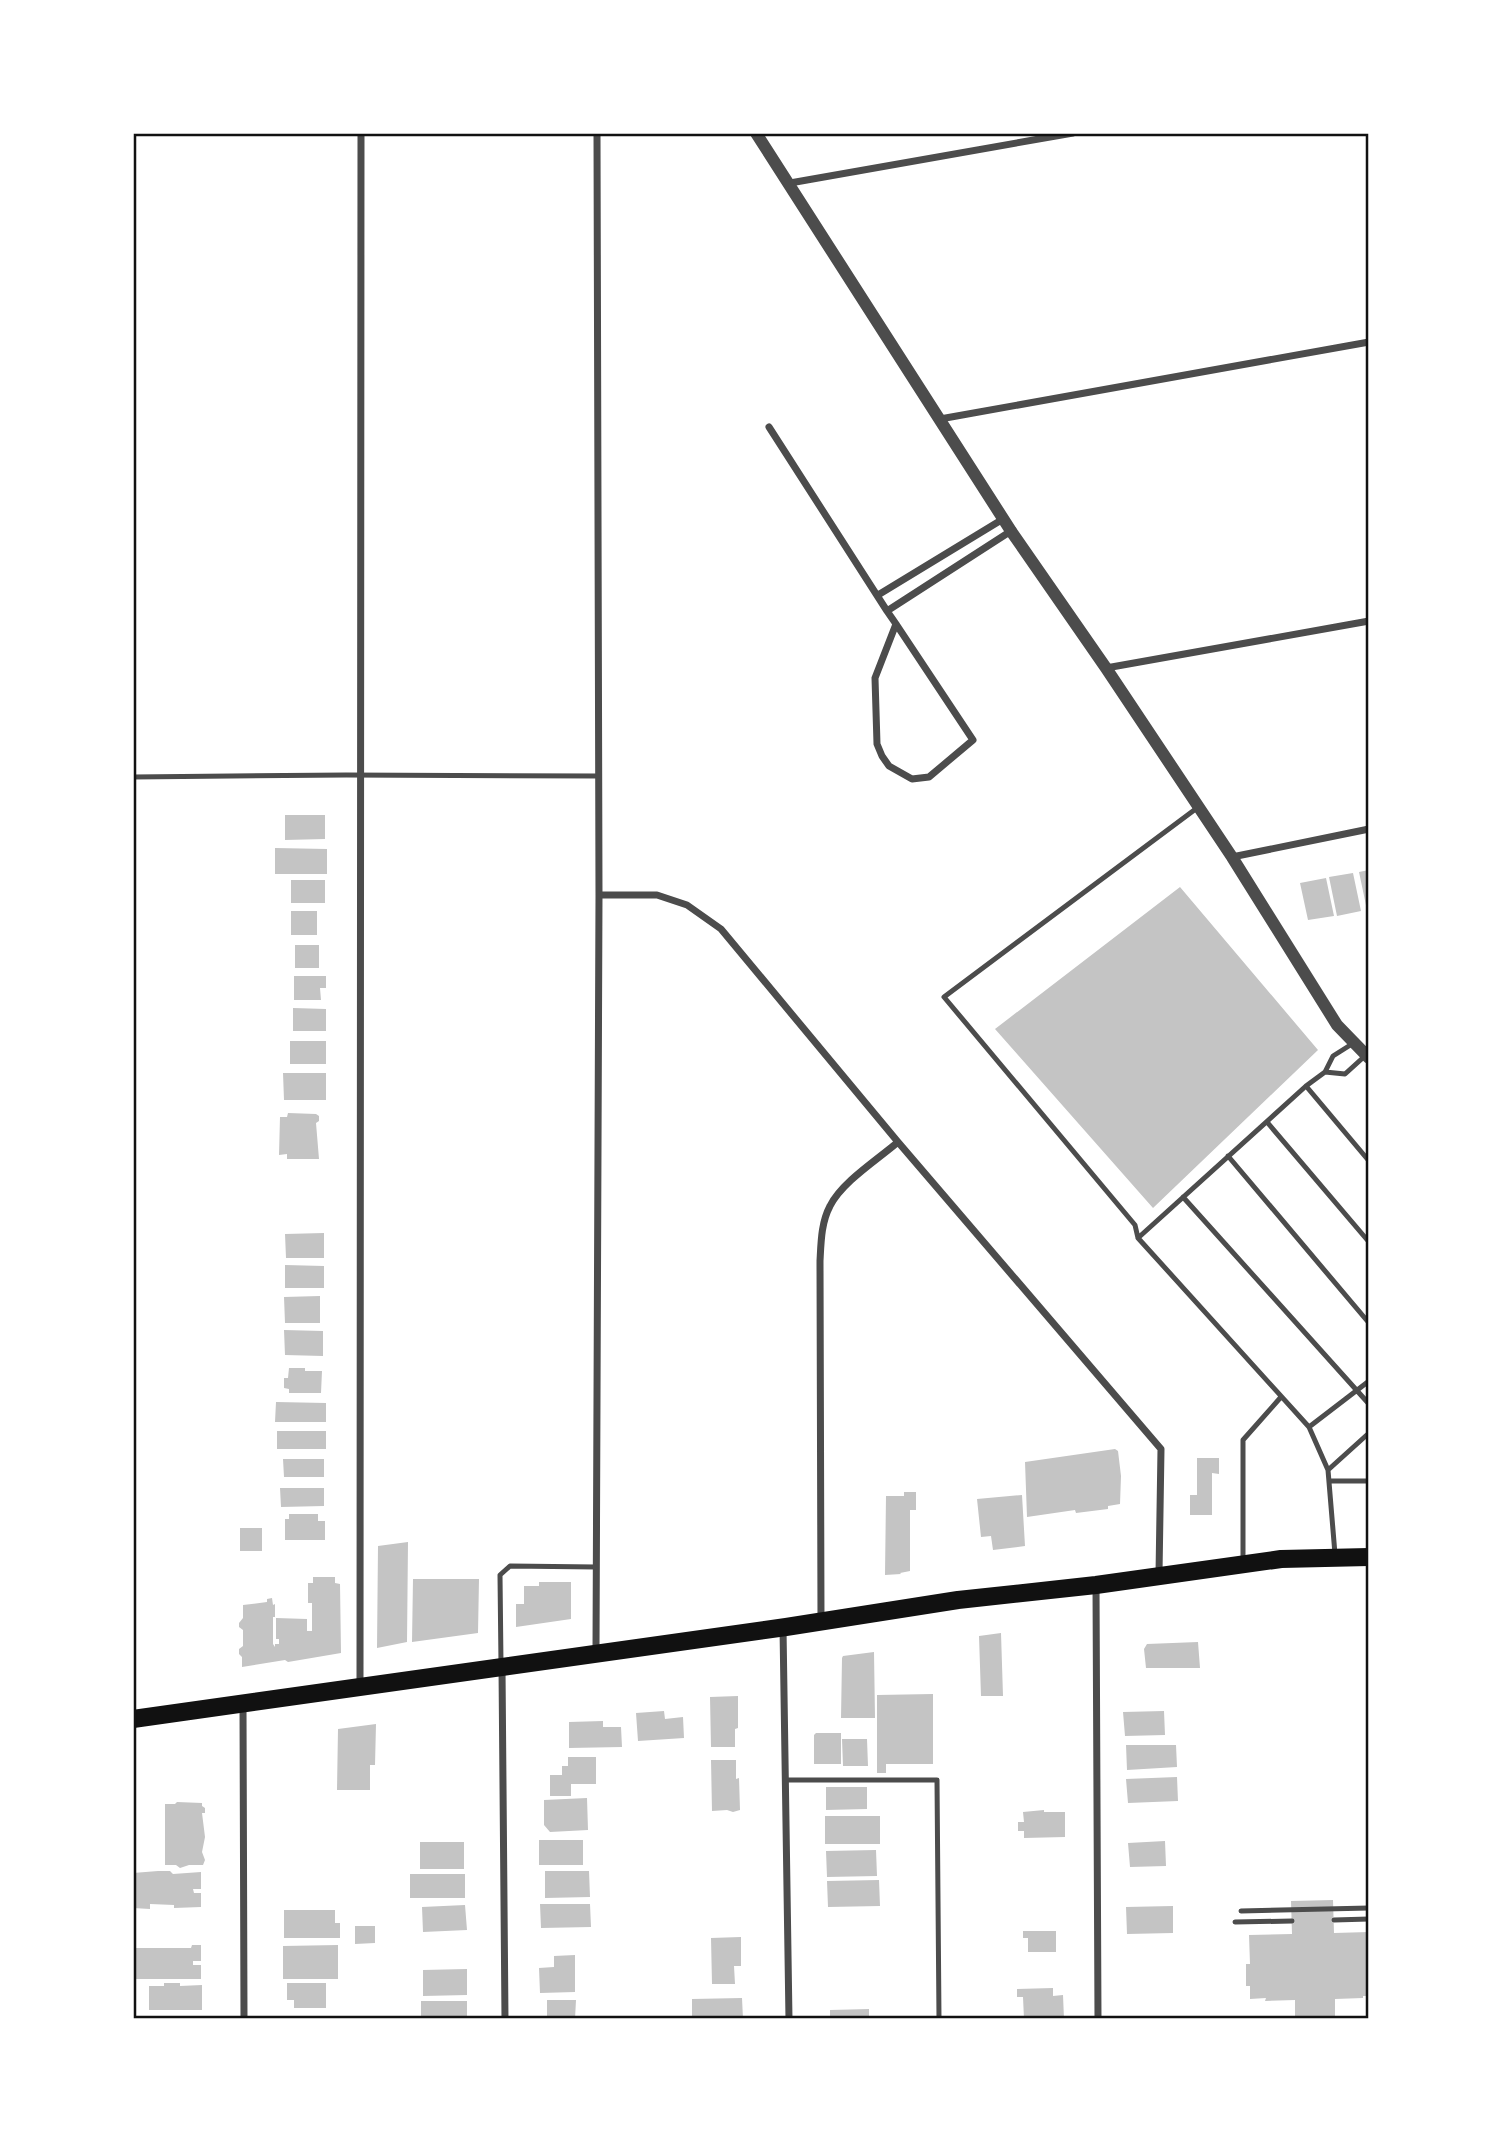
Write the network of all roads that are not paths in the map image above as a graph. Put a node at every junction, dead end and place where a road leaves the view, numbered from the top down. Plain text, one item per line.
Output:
1 (361, 133) edge
2 (597, 133) edge
3 (756, 133) edge
4 (1073, 133) edge
5 (790, 183) junction
6 (1369, 342) edge
7 (940, 419) junction
8 (769, 427) dead end
9 (1003, 519) junction
10 (1011, 531) junction
11 (878, 595) junction
12 (887, 611) junction
13 (1369, 621) edge
14 (896, 625) junction
15 (1106, 668) junction
16 (362, 775) junction
17 (599, 776) junction
18 (133, 777) edge
19 (1199, 807) junction
20 (1369, 829) edge
21 (1232, 857) junction
22 (599, 895) junction
23 (1354, 1042) junction
24 (1368, 1057) edge
25 (1325, 1072) junction
26 (1306, 1086) junction
27 (1266, 1122) junction
28 (898, 1142) junction
29 (1228, 1156) junction
30 (1369, 1161) edge
31 (1184, 1197) junction
32 (1138, 1238) junction
33 (1369, 1242) edge
34 (1369, 1323) edge
35 (1369, 1381) edge
36 (1357, 1390) junction
37 (1281, 1397) junction
38 (1369, 1404) edge
39 (1309, 1427) junction
40 (1369, 1433) edge
41 (1328, 1470) junction
42 (1330, 1481) junction
43 (1369, 1481) edge
44 (1335, 1557) junction
45 (1369, 1557) edge
46 (1242, 1564) junction
47 (596, 1567) junction
48 (1160, 1574) junction
49 (1096, 1585) junction
50 (821, 1622) junction
51 (783, 1627) junction
52 (596, 1653) junction
53 (502, 1668) junction
54 (360, 1687) junction
55 (243, 1704) junction
56 (133, 1719) edge
57 (786, 1780) junction
58 (1369, 1908) edge
59 (1241, 1911) dead end
60 (1369, 1919) edge
61 (1334, 1920) dead end
62 (1292, 1921) dead end
63 (1236, 1922) dead end
64 (244, 2019) edge
65 (505, 2019) edge
66 (789, 2019) edge
67 (939, 2019) edge
68 (1098, 2019) edge

1 - 16 street
2 - 17 street
3 - 5 street
4 - 5 street
5 - 7 street
6 - 7 street
7 - 9 street
8 - 11 street
9 - 10 street
9 - 11 street
10 - 12 street
10 - 15 street
11 - 12 street
12 - 14 street
13 - 15 street
14 - 14 street
15 - 19 street
16 - 17 lane
16 - 18 lane
16 - 54 street
17 - 22 street
19 - 21 street
19 - 32 lane
20 - 21 street
21 - 23 street
22 - 28 street
22 - 47 street
23 - 24 street
23 - 25 lane
24 - 25 lane
25 - 26 lane
26 - 27 lane
26 - 30 lane
27 - 29 lane
27 - 33 lane
28 - 48 street
28 - 50 street
29 - 31 lane
29 - 34 lane
31 - 32 lane
31 - 36 lane
32 - 37 lane
35 - 36 lane
36 - 38 lane
36 - 39 lane
37 - 39 lane
37 - 46 lane
39 - 41 lane
40 - 41 lane
41 - 42 lane
42 - 43 lane
42 - 44 lane
44 - 45 main road
44 - 46 main road
46 - 48 main road
47 - 52 street
47 - 53 lane
48 - 49 main road
49 - 50 main road
49 - 68 street
50 - 51 main road
51 - 52 main road
51 - 57 street
52 - 53 main road
53 - 54 main road
53 - 65 street
54 - 55 main road
55 - 56 main road
55 - 64 street
57 - 66 street
57 - 67 lane
58 - 59 lane
60 - 61 lane
62 - 63 lane

